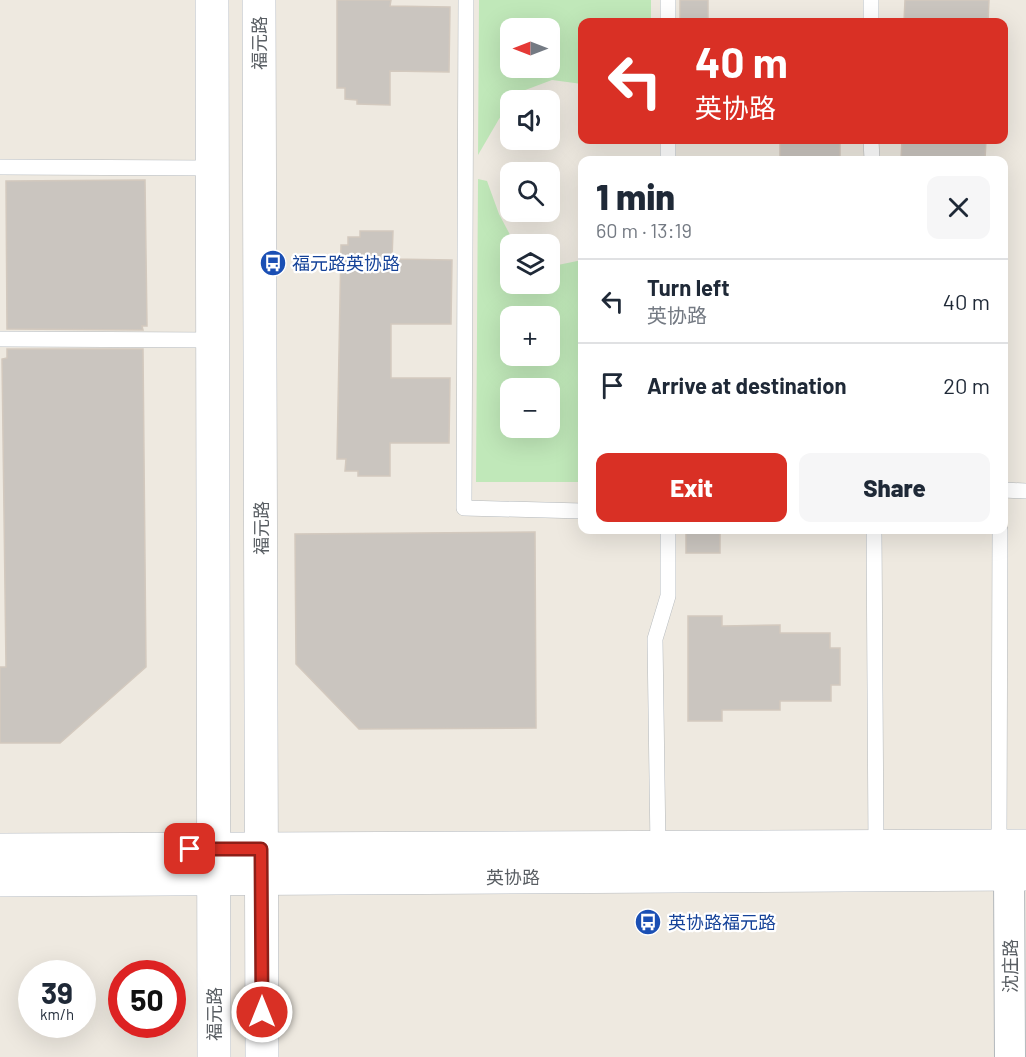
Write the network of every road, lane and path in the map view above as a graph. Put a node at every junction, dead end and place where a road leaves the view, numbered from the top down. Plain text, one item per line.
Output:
1 (212, 0) edge
2 (259, 0) edge
3 (466, 0) edge
4 (668, 0) edge
5 (871, 0) edge
6 (668, 18) edge
7 (871, 18) edge
8 (0, 167) edge
9 (212, 168) junction
10 (0, 339) edge
11 (213, 340) junction
12 (1008, 490) edge
13 (1026, 491) edge
14 (578, 511) edge
15 (668, 534) edge
16 (874, 534) edge
17 (1000, 534) edge
18 (876, 846) junction
19 (658, 848) junction
20 (0, 850) edge
21 (1015, 860) edge
22 (214, 864) junction
23 (261, 864) junction
24 (0, 879) edge
25 (214, 1057) edge
26 (262, 1057) edge
27 (1010, 1057) edge

1 - 9 main road, 福元路
2 - 23 main road, 福元路
3 - 14 lane
4 - 6 lane
5 - 7 lane
8 - 9 lane
9 - 11 main road, 福元路
10 - 11 lane
11 - 22 main road, 福元路
12 - 13 lane
15 - 19 lane
16 - 18 lane
17 - 21 lane
18 - 19 main road, 英协路
18 - 21 main road, 英协路
19 - 23 main road, 英协路
20 - 22 main road, 英协路
21 - 23 main road, 英协路
21 - 27 street, 沈庄路
22 - 23 main road, 英协路
22 - 24 main road, 英协路
22 - 25 main road, 福元路
23 - 26 main road, 福元路

